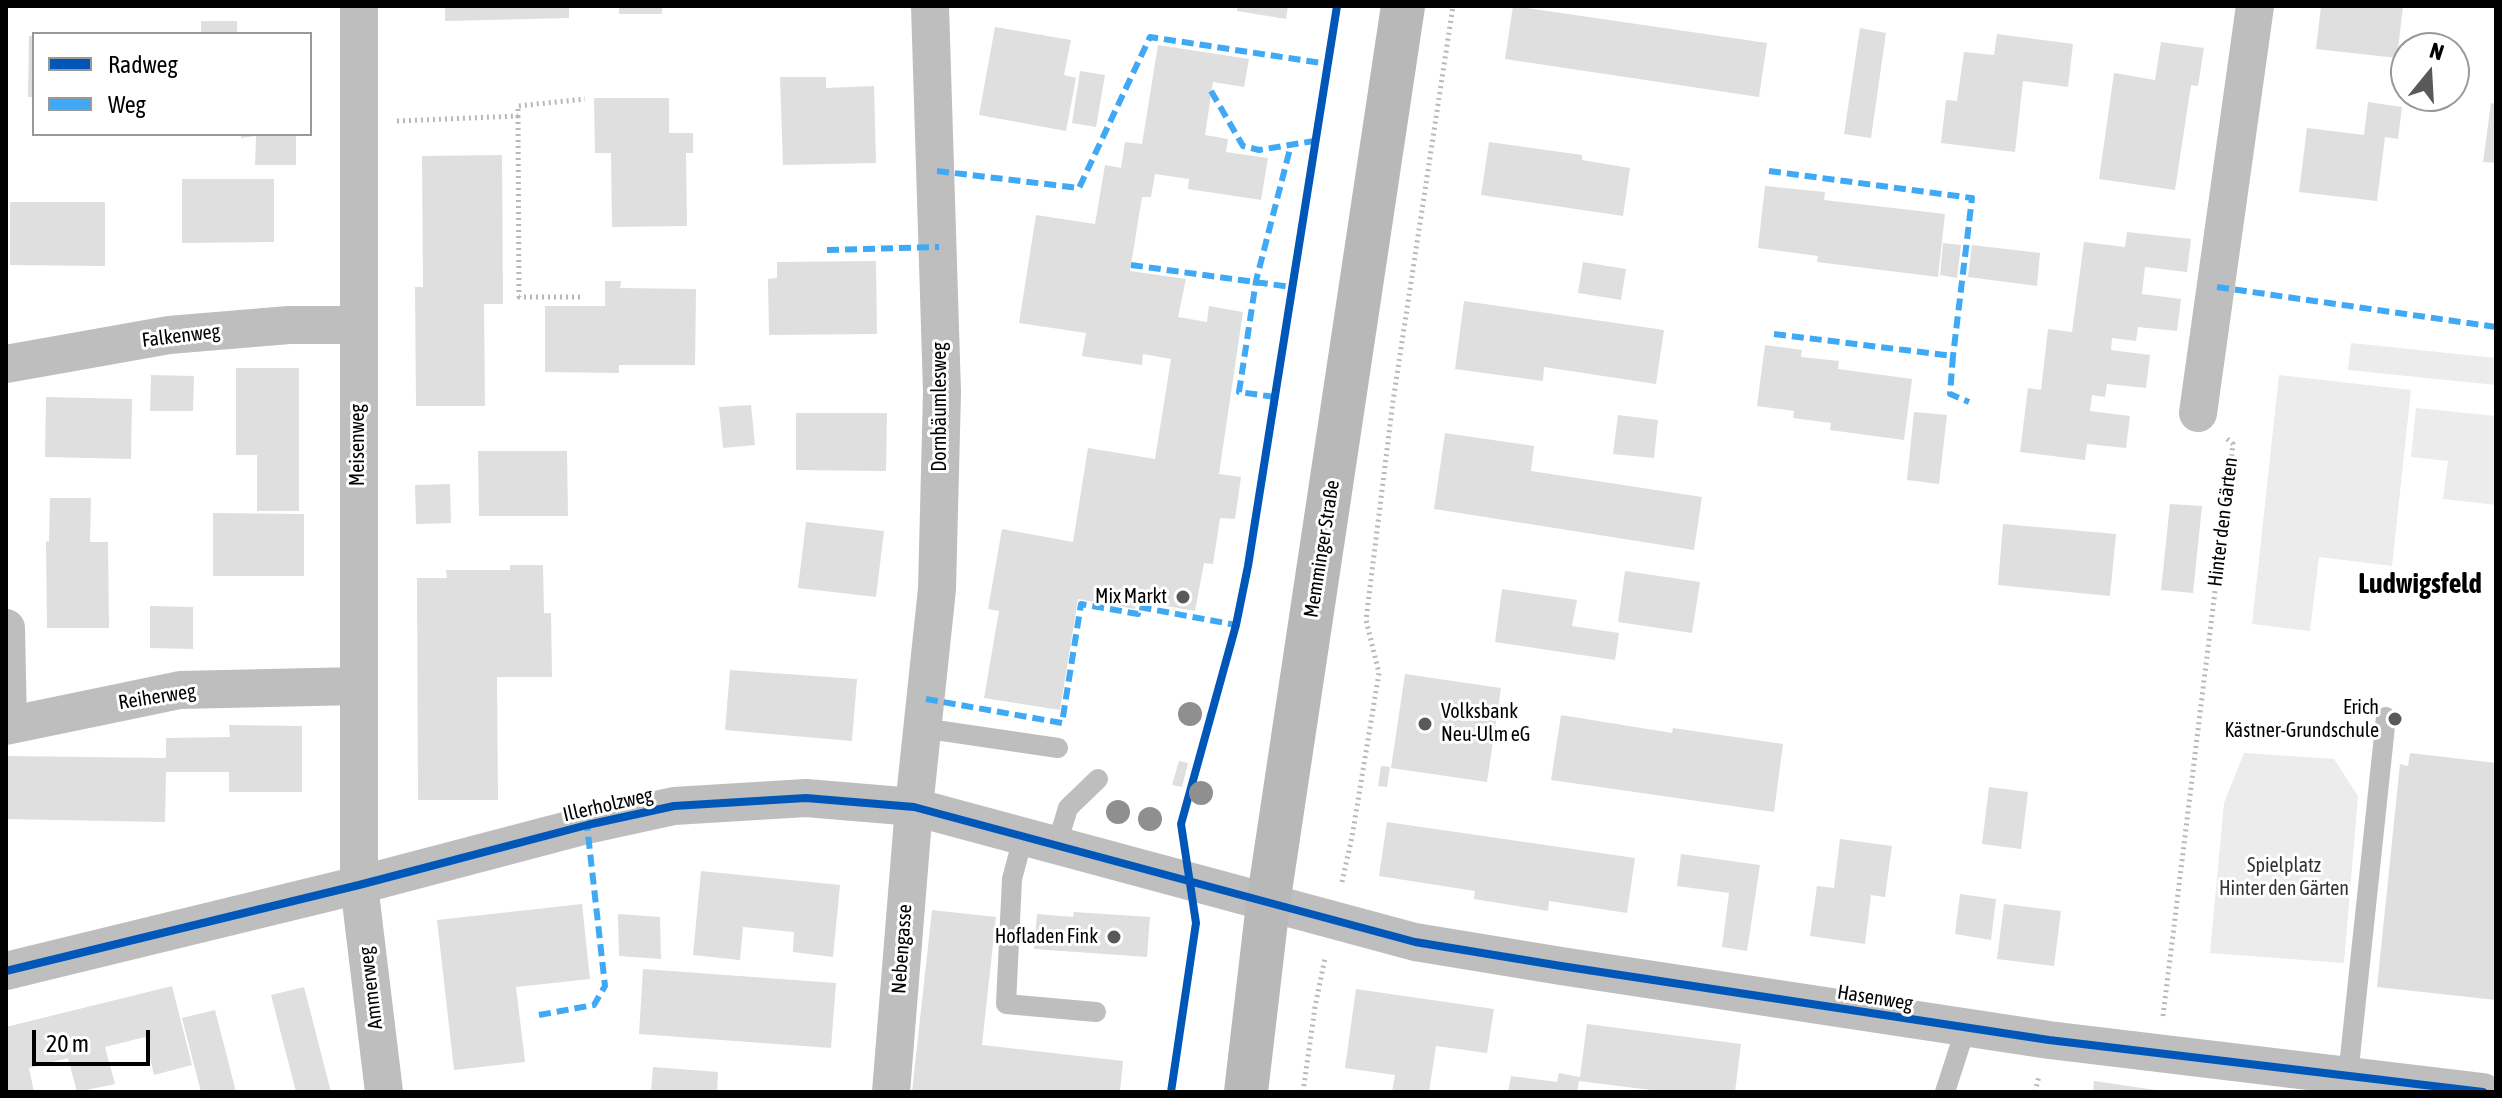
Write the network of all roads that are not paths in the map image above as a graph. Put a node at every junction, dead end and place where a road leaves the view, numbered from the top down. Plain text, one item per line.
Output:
1 (359, 6) edge
2 (930, 6) edge
3 (1403, 6) edge
4 (2255, 6) edge
5 (359, 325) junction
6 (6, 364) edge
7 (2198, 413) road end
8 (6, 628) edge
9 (358, 686) junction
10 (2386, 717) dead end
11 (7, 726) edge
12 (922, 728) junction
13 (1058, 748) dead end
14 (1098, 779) dead end
15 (914, 807) junction
16 (1040, 839) junction
17 (359, 885) junction
18 (1268, 904) junction
19 (6, 971) edge
20 (1096, 1012) dead end
21 (1966, 1027) junction
22 (2371, 1083) edge
23 (384, 1092) edge
24 (891, 1092) edge
25 (1246, 1092) edge
26 (1945, 1092) edge
27 (2483, 1092) edge

1 - 5 street, Meisenweg
2 - 12 street, Dornbäumlesweg
3 - 18 main road, Memminger Straße
4 - 7 street
5 - 6 street, Falkenweg
5 - 9 street, Meisenweg
8 - 11 street
9 - 11 street, Reiherweg
9 - 17 street, Meisenweg
10 - 22 lane
12 - 13 lane
12 - 15 street, Dornbäumlesweg
14 - 16 lane
15 - 16 street, Illerholzweg
15 - 17 street, Illerholzweg
15 - 24 street, Nebengasse
16 - 18 street, Illerholzweg
16 - 20 lane
17 - 19 street, Illerholzweg
17 - 23 street, Ammerweg
18 - 21 street, Hasenweg
18 - 25 main road, Memminger Straße
21 - 22 street, Hasenweg
21 - 26 lane
22 - 27 street, Hasenweg

